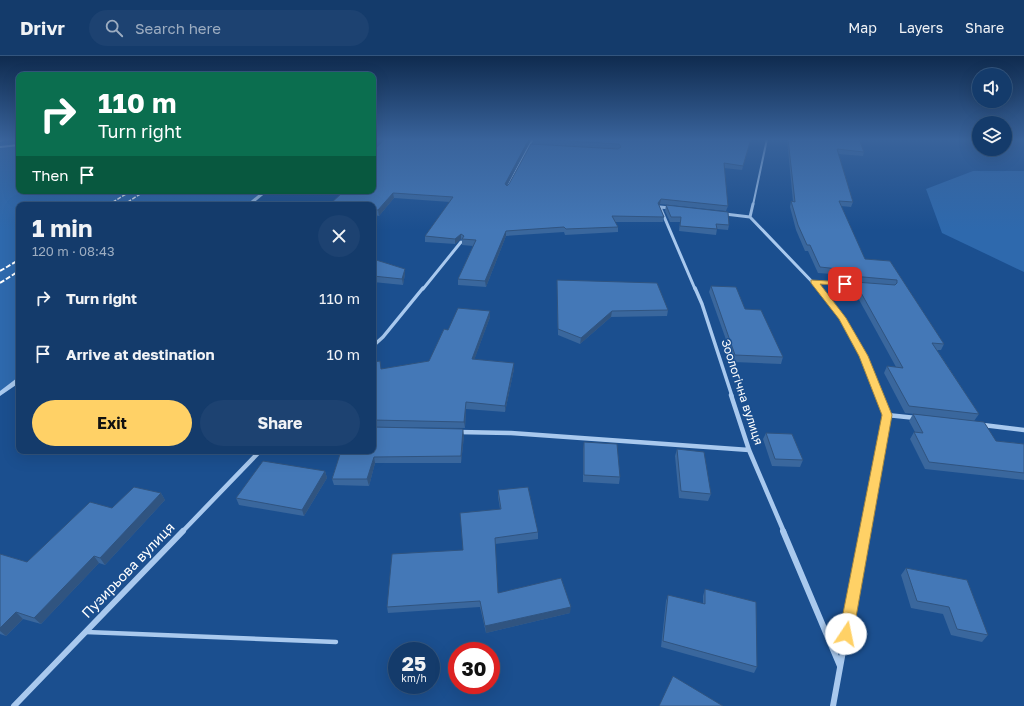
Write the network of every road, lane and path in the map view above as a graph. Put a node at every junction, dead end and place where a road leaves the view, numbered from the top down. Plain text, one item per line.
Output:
1 (517, 169) edge
2 (760, 169) edge
3 (507, 188) edge
4 (262, 194) edge
5 (252, 202) edge
6 (675, 209) edge
7 (720, 214) edge
8 (750, 217) junction
9 (461, 242) edge
10 (814, 282) junction
11 (861, 286) edge
12 (376, 343) edge
13 (16, 382) edge
14 (0, 394) edge
15 (887, 415) junction
16 (925, 419) edge
17 (978, 425) edge
18 (1024, 430) edge
19 (450, 432) edge
20 (749, 450) junction
21 (257, 454) edge
22 (84, 632) junction
23 (336, 642) dead end
24 (840, 666) junction
25 (14, 706) edge
26 (833, 706) edge

1 - 3 street
2 - 8 street
4 - 5 street
6 - 20 street, Зоологічна вулиця
7 - 8 street
8 - 10 street
9 - 12 street
10 - 11 lane
10 - 15 street
13 - 14 street
15 - 16 street
15 - 24 street
17 - 18 street
19 - 20 street
20 - 24 street, Зоологічна вулиця
21 - 22 street, Пузирьова вулиця
22 - 23 lane
22 - 25 street, Пузирьова вулиця
24 - 26 street

